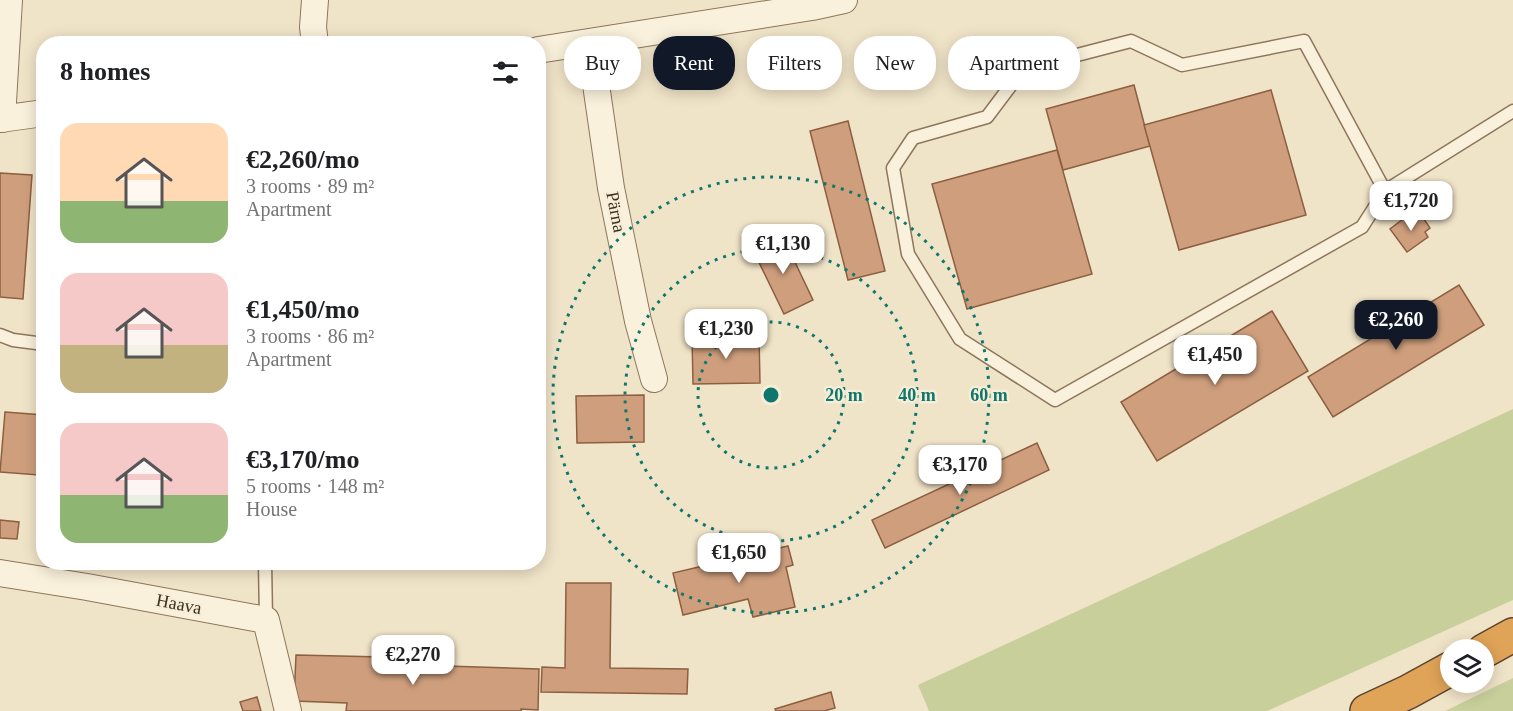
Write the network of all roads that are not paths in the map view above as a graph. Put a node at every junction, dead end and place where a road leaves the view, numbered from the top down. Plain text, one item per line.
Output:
1 (9, 0) edge
2 (315, 0) edge
3 (844, 0) edge
4 (314, 36) edge
5 (634, 36) edge
6 (564, 46) edge
7 (546, 49) edge
8 (597, 90) edge
9 (1513, 111) edge
10 (36, 114) edge
11 (1, 119) edge
12 (1385, 191) junction
13 (0, 335) edge
14 (36, 343) edge
15 (654, 379) dead end
16 (265, 570) edge
17 (0, 573) edge
18 (266, 620) junction
19 (1513, 635) edge
20 (1494, 645) edge
21 (1440, 674) edge
22 (288, 711) edge
23 (1367, 711) edge

1 - 11 street
2 - 4 street
3 - 5 street
6 - 7 street
8 - 15 street, Pärna
9 - 12 lane
10 - 11 street
12 - 12 lane
13 - 14 lane
16 - 18 lane
17 - 18 street, Haava
18 - 22 street
19 - 20 highway
21 - 23 highway

